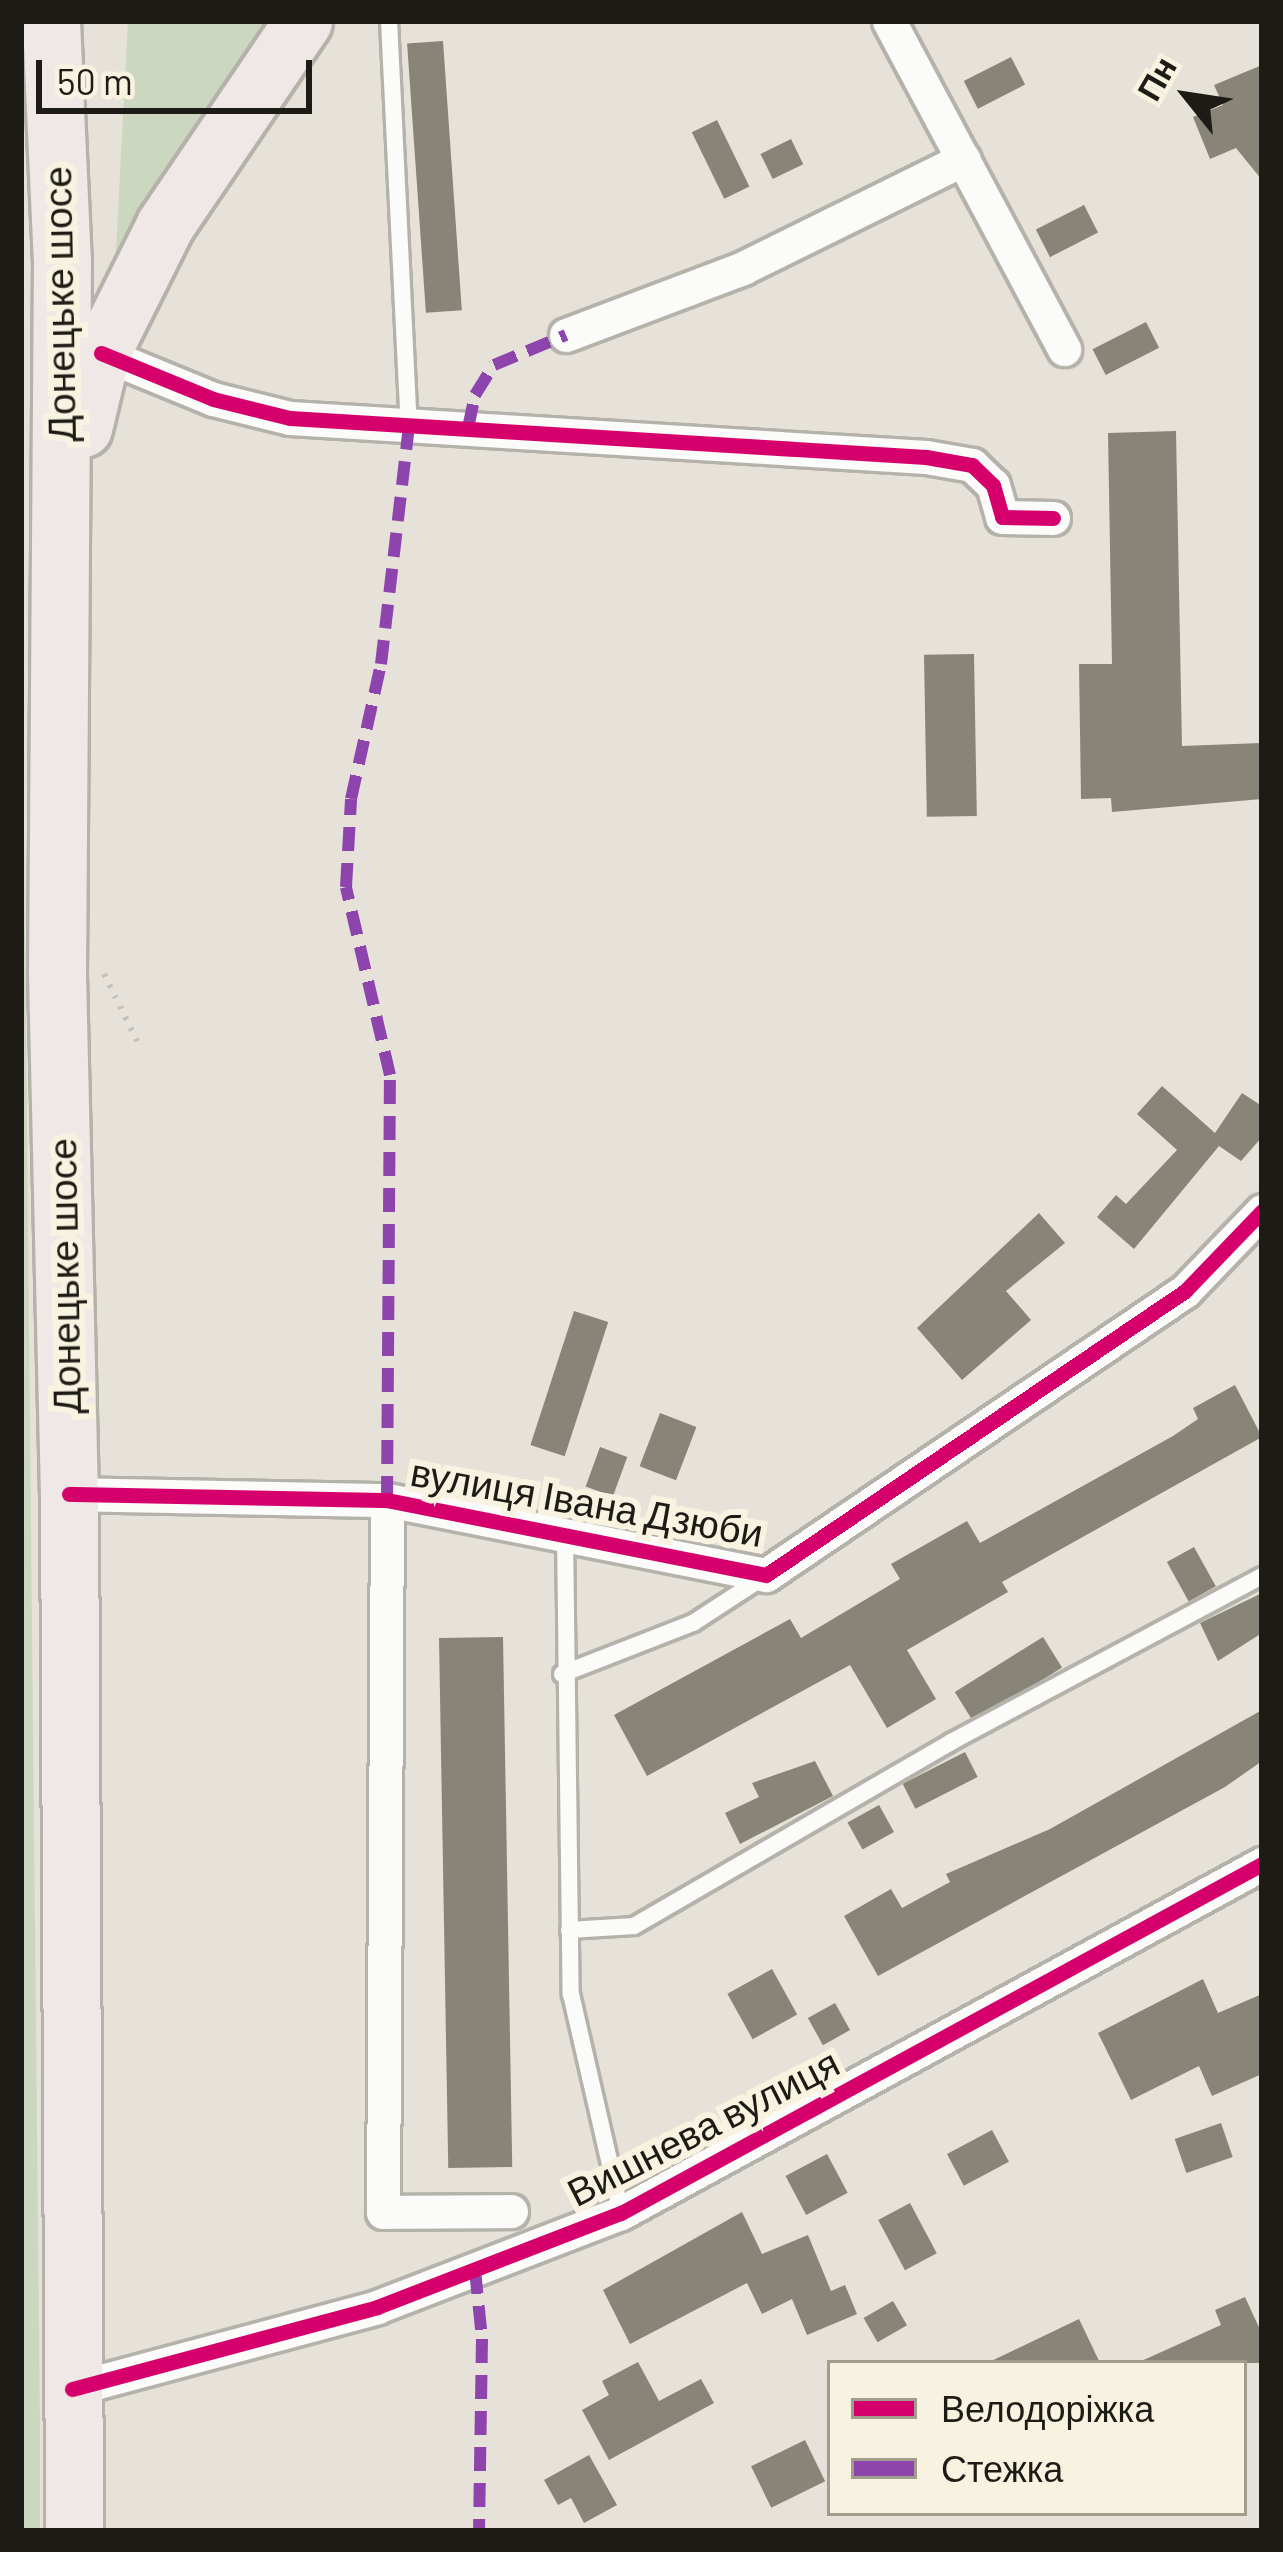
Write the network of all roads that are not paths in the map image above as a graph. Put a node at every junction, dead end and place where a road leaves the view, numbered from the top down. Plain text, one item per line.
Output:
1 (52, 21) edge
2 (86, 21) edge
3 (303, 21) edge
4 (389, 21) edge
5 (890, 21) edge
6 (964, 159) junction
7 (62, 260) junction
8 (566, 335) dead end
9 (1064, 349) dead end
10 (101, 353) junction
11 (409, 425) junction
12 (62, 514) junction
13 (1053, 518) dead end
14 (1262, 1211) edge
15 (69, 1494) junction
16 (387, 1500) junction
17 (566, 1532) junction
18 (766, 1575) junction
19 (1262, 1576) edge
20 (562, 1674) junction
21 (1262, 1864) edge
22 (569, 1930) junction
23 (511, 2211) dead end
24 (621, 2213) junction
25 (72, 2389) junction
26 (74, 2531) edge

1 - 7 highway, Донецьке шосе
2 - 7 highway
3 - 10 highway
4 - 11 lane
5 - 6 street
6 - 8 street
6 - 9 street
7 - 12 highway, Донецьке шосе
10 - 11 street
10 - 12 highway
11 - 13 street
12 - 15 highway, Донецьке шосе
14 - 18 street, вулиця Івана Дзюби
15 - 16 street, вулиця Івана Дзюби
15 - 25 highway, Донецьке шосе
16 - 17 street, вулиця Івана Дзюби
16 - 23 street
17 - 18 street, вулиця Івана Дзюби
17 - 20 lane
18 - 20 lane
19 - 22 lane
20 - 22 lane
21 - 24 street, Вишнева вулиця
22 - 24 lane
24 - 25 street, Вишнева вулиця
25 - 26 highway, Донецьке шосе

